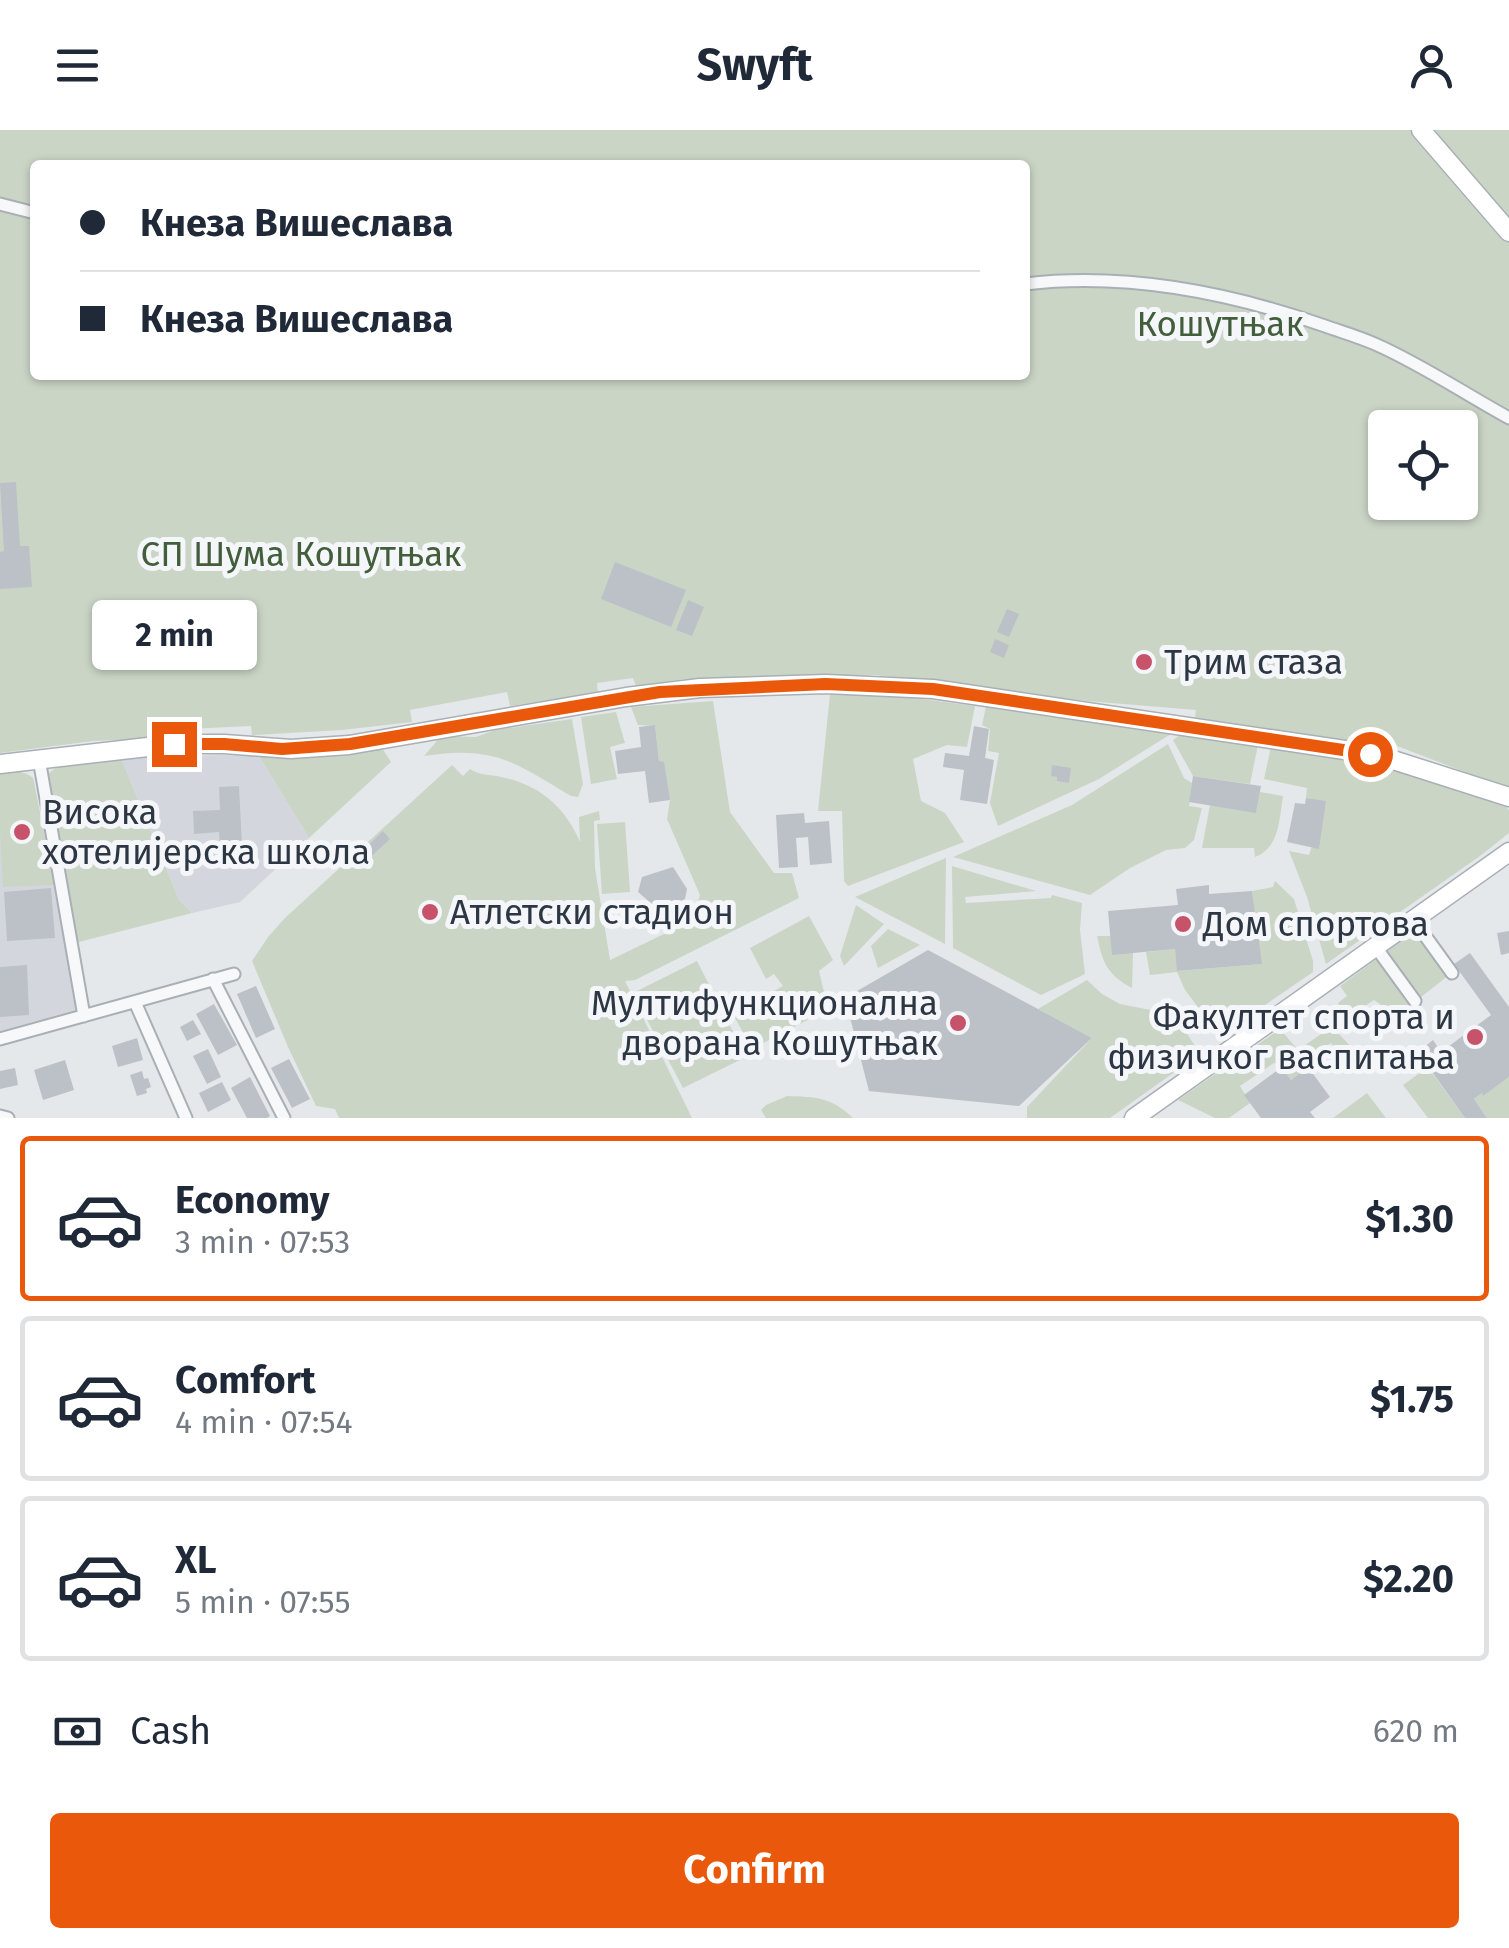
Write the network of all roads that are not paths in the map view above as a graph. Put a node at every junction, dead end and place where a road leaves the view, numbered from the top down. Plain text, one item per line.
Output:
1 (1420, 130) edge
2 (0, 204) edge
3 (30, 213) edge
4 (1509, 232) edge
5 (1030, 284) edge
6 (1509, 418) edge
7 (39, 759) junction
8 (0, 764) edge
9 (1509, 797) edge
10 (1509, 852) edge
11 (1413, 919) junction
12 (1375, 946) junction
13 (1452, 973) dead end
14 (234, 974) dead end
15 (213, 979) junction
16 (135, 1002) junction
17 (1415, 1002) dead end
18 (84, 1016) junction
19 (0, 1039) edge
20 (0, 1116) edge
21 (8, 1118) edge
22 (186, 1118) edge
23 (284, 1118) edge
24 (1134, 1118) edge

1 - 4 street
2 - 3 street
5 - 6 street
7 - 8 street
7 - 9 street
7 - 18 street
10 - 11 street
11 - 12 street
11 - 13 street
12 - 17 street
12 - 24 street
14 - 15 street
15 - 16 street
15 - 23 street
16 - 18 street
16 - 22 street
18 - 19 street
20 - 21 street

